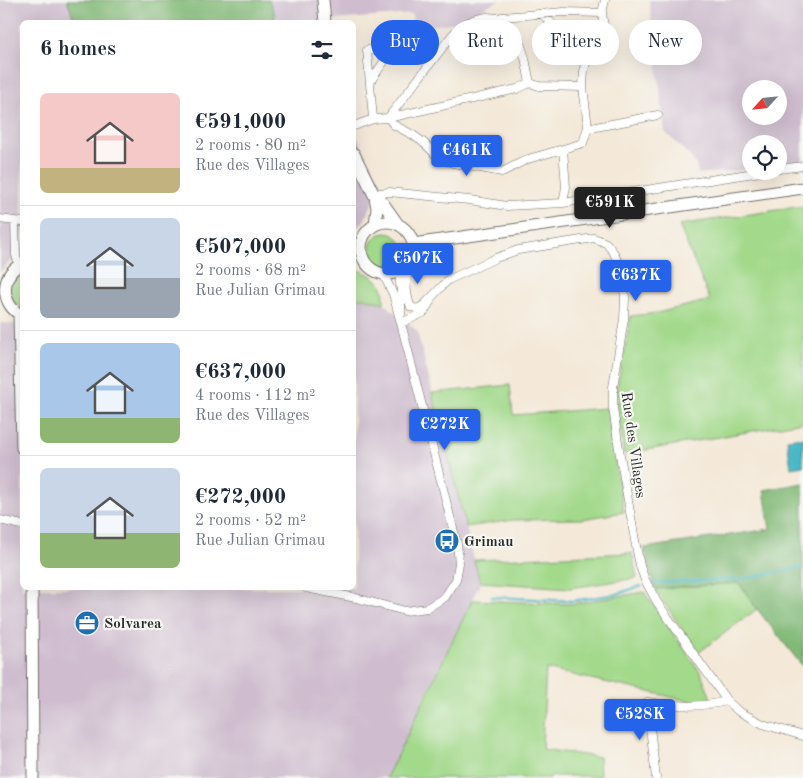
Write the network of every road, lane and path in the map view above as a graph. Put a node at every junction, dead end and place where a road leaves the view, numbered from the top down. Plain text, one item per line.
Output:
1 (323, 0) edge
2 (605, 0) edge
3 (542, 14) junction
4 (602, 14) junction
5 (499, 18) junction
6 (326, 20) edge
7 (585, 66) junction
8 (370, 82) junction
9 (530, 83) junction
10 (583, 87) junction
11 (658, 115) dead end
12 (388, 118) junction
13 (373, 119) junction
14 (356, 125) edge
15 (588, 127) junction
16 (563, 149) junction
17 (356, 158) edge
18 (803, 166) edge
19 (787, 168) edge
20 (742, 175) edge
21 (803, 188) edge
22 (375, 197) junction
23 (563, 203) junction
24 (0, 219) edge
25 (19, 221) edge
26 (397, 224) junction
27 (374, 225) junction
28 (413, 244) junction
29 (358, 255) edge
30 (20, 263) edge
31 (408, 263) junction
32 (20, 266) edge
33 (398, 272) junction
34 (383, 274) junction
35 (2, 293) edge
36 (433, 296) junction
37 (20, 314) edge
38 (401, 323) junction
39 (0, 520) edge
40 (20, 525) edge
41 (32, 590) edge
42 (316, 590) edge
43 (727, 701) junction
44 (803, 736) edge
45 (33, 778) edge
46 (656, 778) edge

1 - 6 main road
2 - 4 street
3 - 4 street
3 - 5 street
3 - 7 street
4 - 7 street
5 - 9 street
5 - 12 street
7 - 10 street
8 - 8 street
8 - 13 street
9 - 10 street
9 - 12 street
10 - 15 street
11 - 15 street
12 - 13 street
12 - 16 street
13 - 14 street
15 - 16 street
16 - 23 street
17 - 22 main road
18 - 19 street
20 - 23 street
21 - 28 main road
22 - 23 street
22 - 26 main road
22 - 27 main road
24 - 25 street
25 - 30 street
26 - 27 main road
26 - 28 main road
27 - 29 main road
28 - 31 main road
29 - 34 main road
31 - 33 main road
31 - 36 street
32 - 35 main road
33 - 34 main road
33 - 38 street
34 - 38 street
35 - 37 main road
36 - 38 street
36 - 43 street, Rue des Villages
38 - 42 street
39 - 40 street
41 - 45 main road
43 - 44 street, Rue des Villages
43 - 46 street

